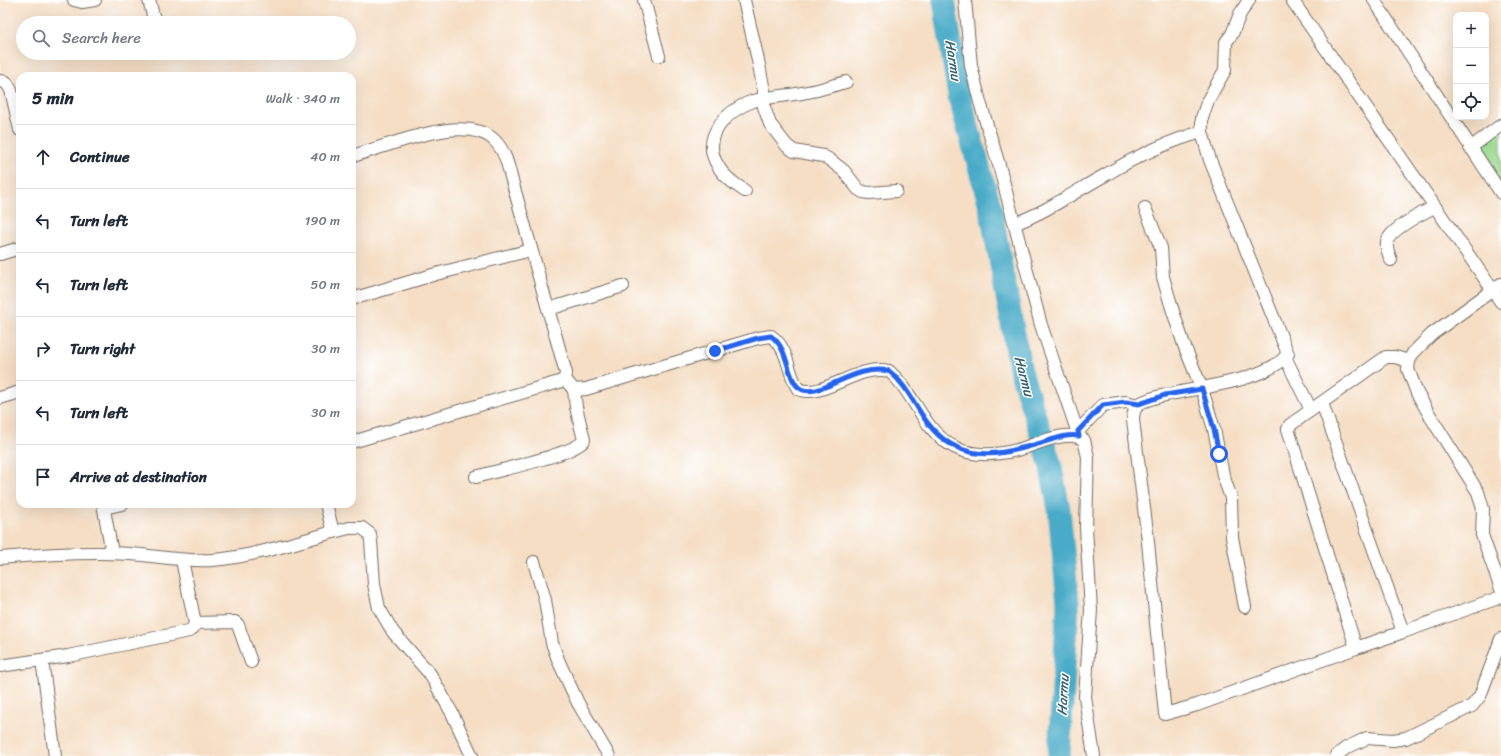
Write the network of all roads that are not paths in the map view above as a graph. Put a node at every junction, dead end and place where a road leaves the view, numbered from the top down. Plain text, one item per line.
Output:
1 (74, 0) edge
2 (95, 0) edge
3 (149, 0) edge
4 (644, 0) edge
5 (744, 0) edge
6 (965, 0) edge
7 (1249, 0) edge
8 (1292, 0) edge
9 (1374, 0) edge
10 (153, 16) edge
11 (659, 56) dead end
12 (0, 81) edge
13 (846, 82) dead end
14 (764, 98) junction
15 (16, 110) edge
16 (1501, 125) edge
17 (1202, 132) junction
18 (1470, 148) junction
19 (356, 155) edge
20 (745, 191) dead end
21 (896, 191) dead end
22 (1501, 193) edge
23 (1434, 207) junction
24 (1145, 208) dead end
25 (1014, 224) junction
26 (16, 249) edge
27 (531, 250) junction
28 (0, 254) edge
29 (1391, 260) dead end
30 (623, 286) dead end
31 (1497, 287) edge
32 (356, 298) edge
33 (1501, 302) edge
34 (549, 309) junction
35 (1285, 357) junction
36 (1409, 361) junction
37 (565, 378) junction
38 (1202, 389) junction
39 (574, 390) junction
40 (16, 393) edge
41 (0, 398) edge
42 (1139, 404) junction
43 (1317, 406) junction
44 (1079, 434) junction
45 (356, 441) edge
46 (476, 477) dead end
47 (104, 508) edge
48 (327, 508) edge
49 (333, 532) junction
50 (112, 554) junction
51 (0, 558) edge
52 (182, 560) junction
53 (534, 562) dead end
54 (1501, 589) edge
55 (1501, 597) edge
56 (1245, 607) dead end
57 (195, 623) junction
58 (1403, 632) junction
59 (1501, 639) edge
60 (1356, 648) junction
61 (42, 660) junction
62 (251, 662) dead end
63 (0, 666) edge
64 (55, 756) edge
65 (472, 756) edge
66 (609, 756) edge
67 (1094, 756) edge
68 (1336, 756) edge

1 - 2 street
3 - 10 street
4 - 11 street
5 - 14 street
6 - 25 street
7 - 17 street
8 - 23 street
9 - 18 street
12 - 15 street
13 - 14 street
14 - 20 street
14 - 21 street
16 - 18 street
17 - 25 street
17 - 35 street
18 - 22 street
19 - 27 street
23 - 29 street
23 - 31 street
24 - 38 street
25 - 44 street
26 - 28 street
27 - 32 street
27 - 34 street
30 - 34 street
31 - 33 street
31 - 36 street
34 - 37 street
35 - 38 street
35 - 43 street
36 - 43 street
36 - 54 street
37 - 39 street
37 - 45 street
38 - 42 street
38 - 56 street
39 - 44 street
39 - 46 street
40 - 41 street
42 - 44 street
42 - 60 street
43 - 58 street
43 - 60 street
44 - 67 street
47 - 50 street
48 - 49 street
49 - 52 street
49 - 65 street
50 - 51 street
50 - 52 street
52 - 57 street
53 - 66 street
55 - 58 street
57 - 61 street
57 - 62 street
58 - 60 street
59 - 68 street
61 - 63 street
61 - 64 street

